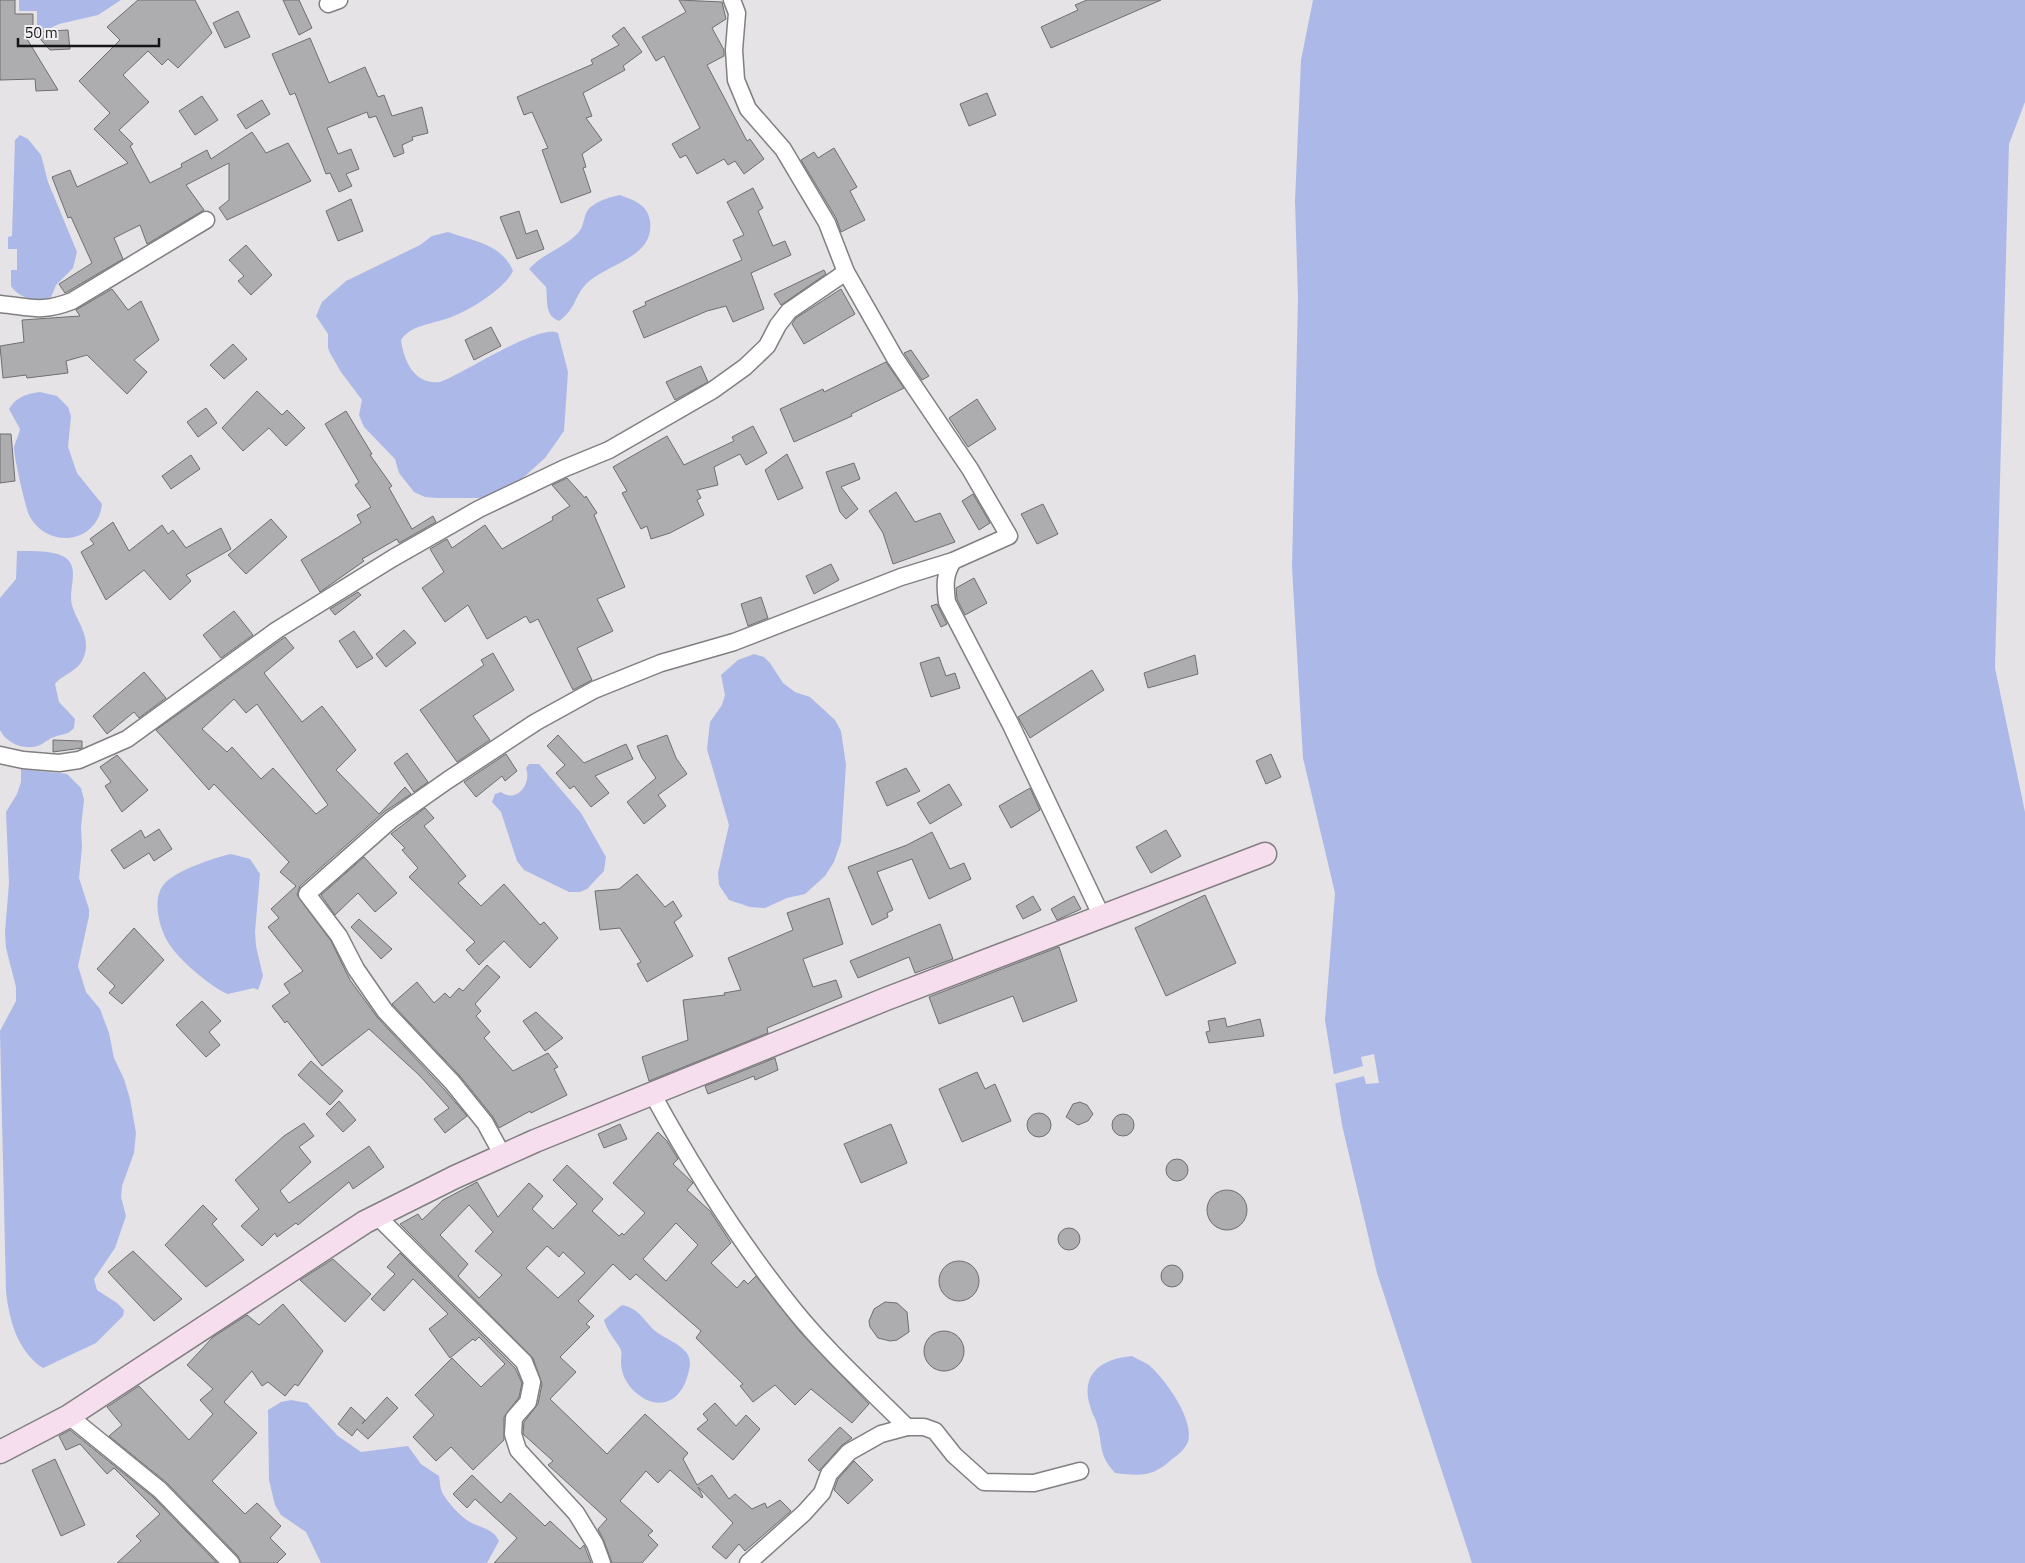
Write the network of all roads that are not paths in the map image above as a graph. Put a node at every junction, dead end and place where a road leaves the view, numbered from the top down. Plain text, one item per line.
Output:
1 (732, 0) edge
2 (206, 220) dead end
3 (846, 272) junction
4 (0, 304) edge
5 (953, 561) junction
6 (0, 755) edge
7 (1264, 854) dead end
8 (1102, 917) junction
9 (653, 1095) junction
10 (503, 1156) junction
11 (377, 1216) junction
12 (69, 1416) junction
13 (907, 1427) junction
14 (0, 1452) edge
15 (1080, 1471) dead end
16 (231, 1563) edge
17 (602, 1563) edge
18 (748, 1563) edge

1 - 3 street
2 - 4 street
3 - 5 street
3 - 6 street
5 - 8 street
5 - 10 street
7 - 8 street
8 - 9 street
9 - 10 street
9 - 13 street
10 - 11 street
11 - 12 street
11 - 17 street
12 - 14 street
12 - 16 street
13 - 15 street
13 - 18 street

